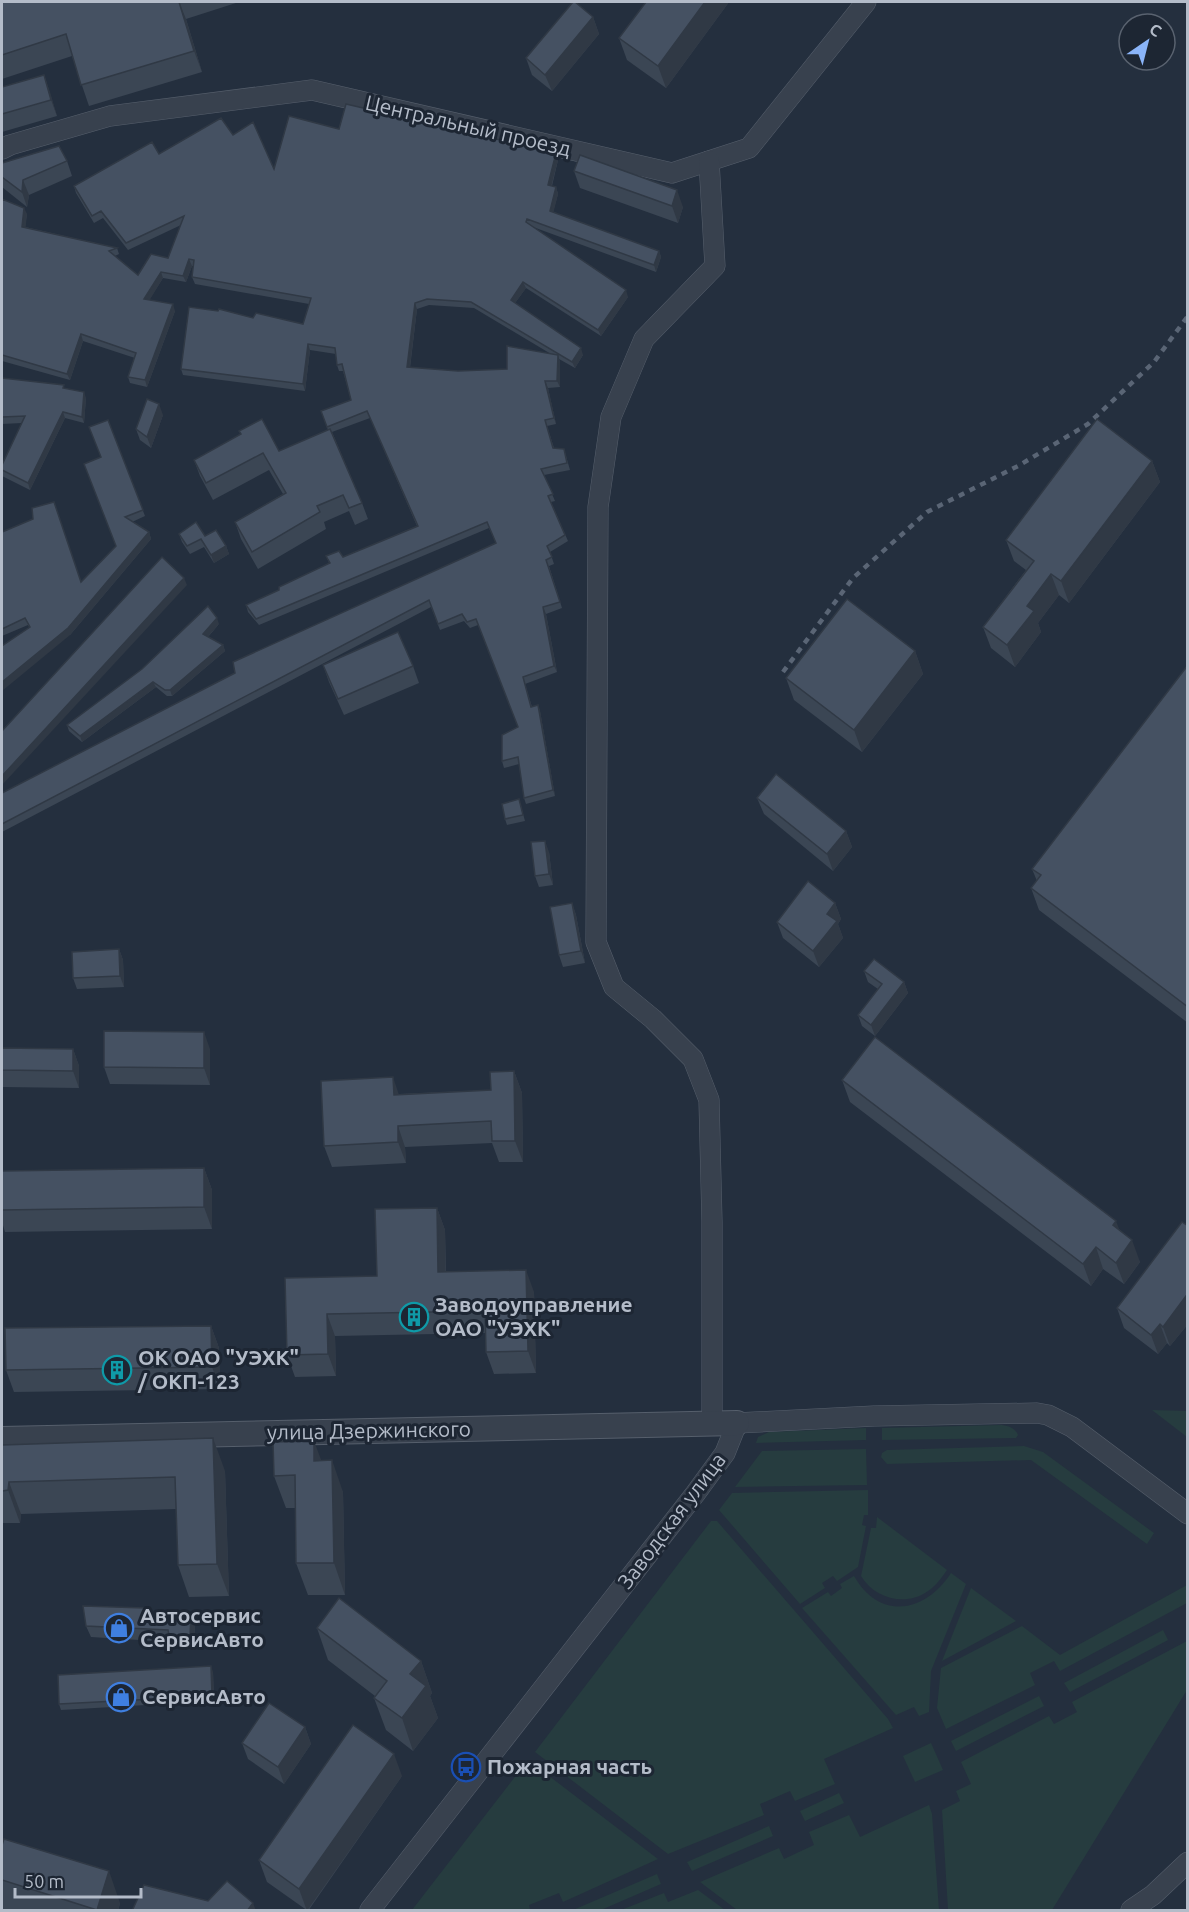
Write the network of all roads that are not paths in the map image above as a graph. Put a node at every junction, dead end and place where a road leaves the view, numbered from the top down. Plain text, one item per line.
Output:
1 (866, 2) edge
2 (2, 149) edge
3 (709, 161) junction
4 (712, 1423) junction
5 (737, 1423) junction
6 (2, 1439) edge
7 (1188, 1514) edge
8 (1188, 1862) edge
9 (370, 1911) edge
10 (1131, 1911) edge

1 - 3 street, Центральный проезд
2 - 3 street, Центральный проезд
3 - 4 street
4 - 5 street, улица Дзержинского
4 - 6 street, улица Дзержинского
5 - 7 street
5 - 9 street, Заводская улица
8 - 10 street

